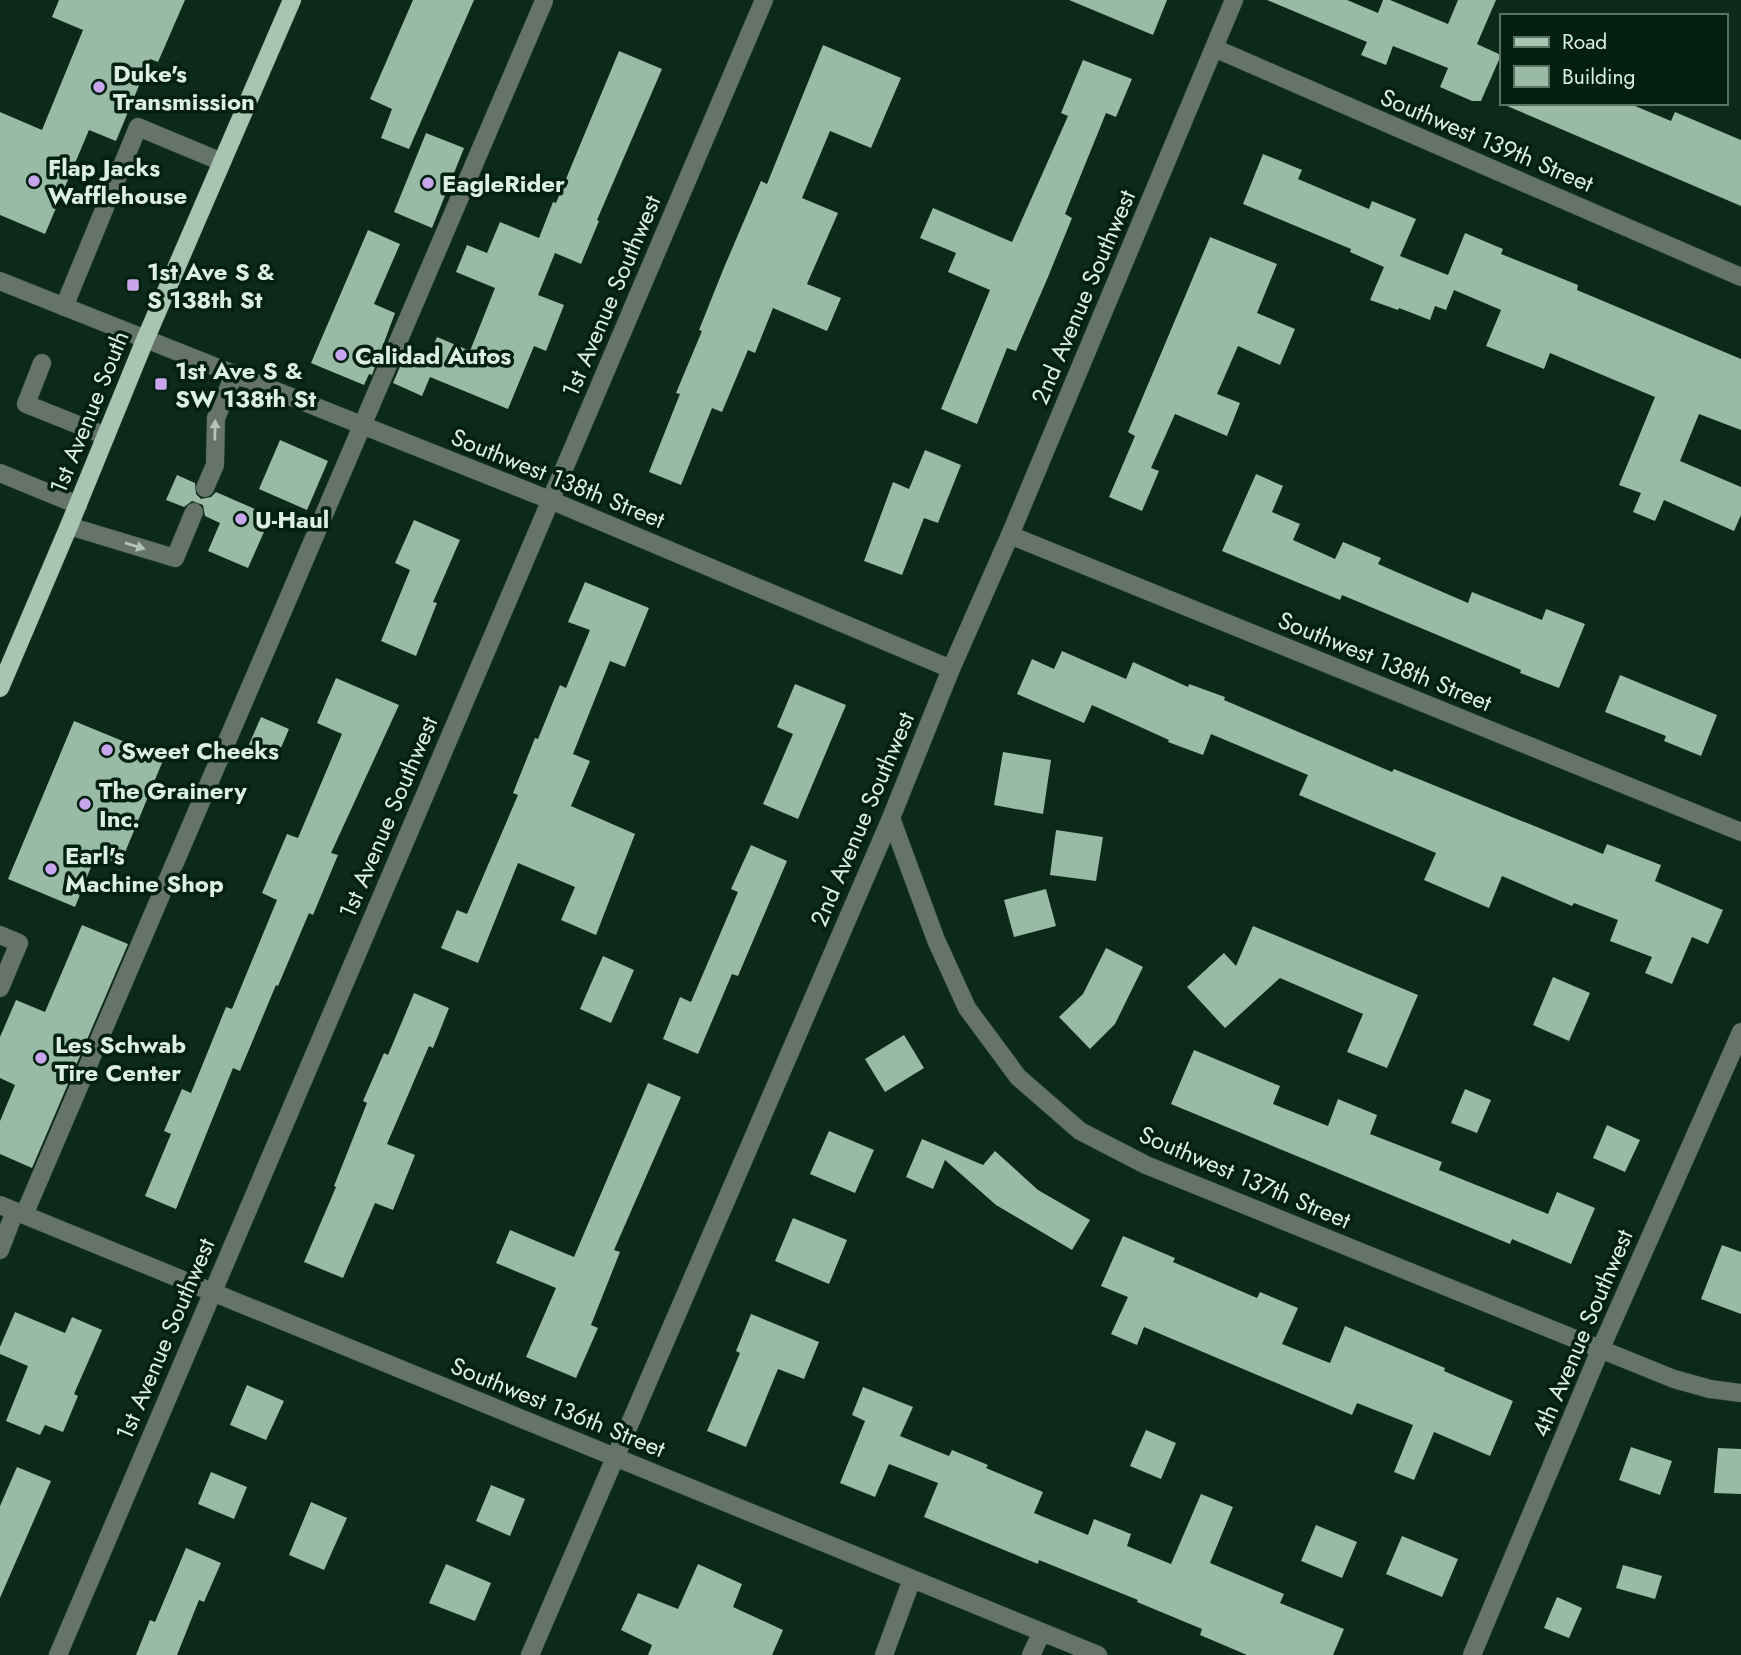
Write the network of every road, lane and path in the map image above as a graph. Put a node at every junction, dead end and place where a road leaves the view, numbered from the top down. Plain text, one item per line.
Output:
1 (292, 0) edge
2 (764, 0) edge
3 (1234, 0) edge
4 (544, 1) edge
5 (1214, 48) junction
6 (222, 162) junction
7 (1741, 277) edge
8 (0, 281) edge
9 (64, 307) junction
10 (145, 340) junction
11 (42, 363) dead end
12 (234, 375) junction
13 (362, 426) junction
14 (106, 436) junction
15 (0, 473) edge
16 (205, 488) dead end
17 (550, 500) junction
18 (78, 505) junction
19 (194, 512) dead end
20 (69, 526) junction
21 (1010, 535) junction
22 (951, 669) junction
23 (0, 688) edge
24 (891, 818) junction
25 (1741, 832) edge
26 (0, 934) edge
27 (0, 988) edge
28 (1741, 1031) edge
29 (13, 1210) edge
30 (0, 1250) edge
31 (211, 1292) junction
32 (1601, 1348) junction
33 (1741, 1393) edge
34 (615, 1457) junction
35 (912, 1579) junction
36 (1042, 1632) junction
37 (58, 1655) edge
38 (530, 1655) edge
39 (884, 1655) edge
40 (1031, 1655) edge
41 (1098, 1655) edge
42 (1472, 1655) edge

1 - 6 main road, 1st Avenue South
2 - 17 street, 1st Avenue Southwest
3 - 5 street, 2nd Avenue Southwest
4 - 13 street
5 - 7 street, Southwest 139th Street
5 - 21 street, 2nd Avenue Southwest
6 - 9 street
6 - 10 main road, 1st Avenue South
8 - 9 street, Southwest 138th Street
9 - 10 street, Southwest 138th Street
10 - 12 street, Southwest 138th Street
10 - 14 main road, 1st Avenue South
11 - 14 street
12 - 13 street, Southwest 138th Street
16 -> 12 street
13 - 17 street, Southwest 138th Street
13 - 29 street
14 - 18 main road, 1st Avenue South
15 - 18 street
17 - 22 street, Southwest 138th Street
17 - 31 street, 1st Avenue Southwest
18 - 20 main road, 1st Avenue South
20 -> 19 street
20 - 23 main road, 1st Avenue South
21 - 22 street, 2nd Avenue Southwest
21 - 25 street, Southwest 138th Street
22 - 24 street, 2nd Avenue Southwest
24 - 32 street, Southwest 137th Street
24 - 34 street, 2nd Avenue Southwest
26 - 27 street
28 - 32 street, 4th Avenue Southwest
29 - 30 street
29 - 31 street, Southwest 136th Street
31 - 34 street, Southwest 136th Street
31 - 37 street, 1st Avenue Southwest
32 - 33 street, Southwest 137th Street
32 - 42 street, 4th Avenue Southwest
34 - 35 street, Southwest 136th Street
34 - 38 street, 2nd Avenue Southwest
35 - 36 street, Southwest 136th Street
35 - 39 street
36 - 40 street
36 - 41 street, Southwest 136th Street

